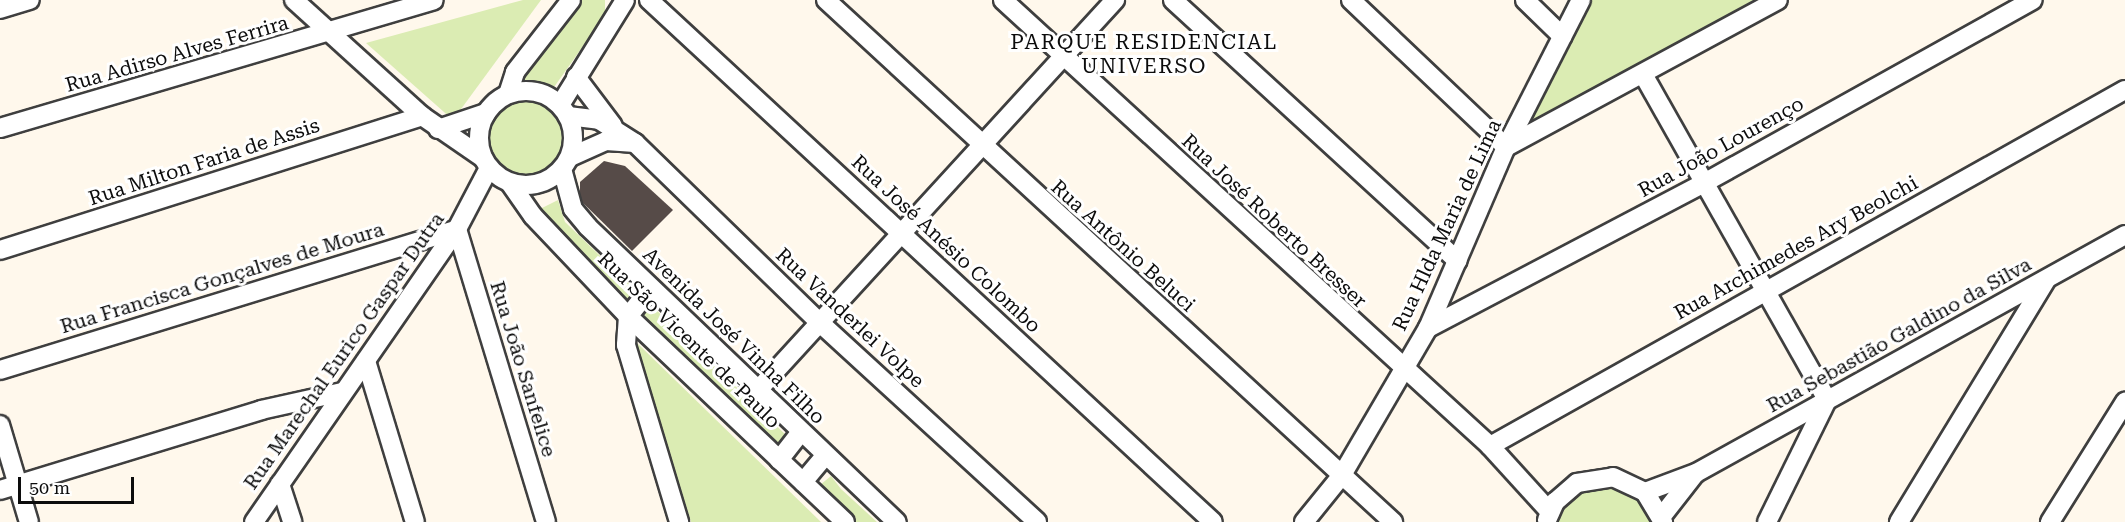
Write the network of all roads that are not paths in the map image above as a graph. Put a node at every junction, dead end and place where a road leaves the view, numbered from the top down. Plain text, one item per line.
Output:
1 (30, 0) edge
2 (294, 0) edge
3 (434, 0) edge
4 (624, 0) edge
5 (649, 0) edge
6 (826, 0) edge
7 (1003, 0) edge
8 (1114, 0) edge
9 (1173, 0) edge
10 (1352, 0) edge
11 (1525, 0) edge
12 (1581, 0) edge
13 (1778, 0) edge
14 (2033, 0) edge
15 (566, 2) edge
16 (0, 9) edge
17 (328, 34) junction
18 (1562, 36) junction
19 (1062, 56) junction
20 (1644, 76) junction
21 (576, 77) junction
22 (2125, 90) edge
23 (508, 94) junction
24 (564, 111) junction
25 (486, 113) junction
26 (422, 116) junction
27 (614, 127) junction
28 (0, 128) edge
29 (438, 129) junction
30 (635, 143) junction
31 (981, 147) junction
32 (1506, 147) junction
33 (486, 163) junction
34 (566, 163) junction
35 (507, 182) junction
36 (1704, 183) junction
37 (470, 205) junction
38 (457, 229) junction
39 (900, 232) junction
40 (2125, 235) edge
41 (0, 250) edge
42 (1458, 261) junction
43 (2047, 279) junction
44 (651, 288) junction
45 (1764, 291) junction
46 (628, 315) junction
47 (818, 321) junction
48 (1428, 328) junction
49 (366, 361) junction
50 (1402, 369) junction
51 (0, 370) edge
52 (758, 390) junction
53 (342, 392) junction
54 (1827, 400) junction
55 (2125, 402) edge
56 (0, 425) edge
57 (801, 432) junction
58 (1490, 446) junction
59 (826, 455) junction
60 (779, 460) junction
61 (1516, 472) junction
62 (1696, 473) junction
63 (1342, 475) junction
64 (803, 482) junction
65 (280, 484) junction
66 (9, 487) edge
67 (1646, 492) junction
68 (1562, 494) junction
69 (1549, 517) edge
70 (1663, 519) edge
71 (29, 522) edge
72 (254, 522) edge
73 (292, 522) edge
74 (415, 522) edge
75 (546, 522) edge
76 (679, 522) edge
77 (844, 522) edge
78 (897, 522) edge
79 (1037, 522) edge
80 (1213, 522) edge
81 (1304, 522) edge
82 (1393, 522) edge
83 (1767, 522) edge
84 (1899, 522) edge
85 (2050, 522) edge

1 - 16 street
2 - 17 street
3 - 17 street, Rua Adirso Alves Ferrira
4 - 21 street
5 - 39 street, Rua José Anésio Colombo
6 - 31 street, Rua Antônio Beluci
7 - 19 street, Rua José Roberto Bresser
8 - 19 street
9 - 42 street
10 - 32 street
11 - 18 street
12 - 18 street, Rua Hlda Maria de Lima
13 - 20 street
14 - 36 street, Rua João Lourenço
15 - 23 street
17 - 26 street
17 - 28 street, Rua Adirso Alves Ferrira
18 - 32 street, Rua Hlda Maria de Lima
19 - 31 street
19 - 50 street, Rua José Roberto Bresser
20 - 32 street
20 - 36 street
21 - 24 street
21 - 27 street
22 - 45 street, Rua Archimedes Ary Beolchi
23 - 24 street
23 - 25 street
24 - 27 street, Rua Vanderlei Volpe
24 - 34 street
25 - 29 street
25 - 33 street
26 - 29 street
26 - 41 street, Rua Milton Faria de Assis
27 - 30 street, Rua Vanderlei Volpe
29 - 33 street
30 - 34 street
30 - 47 street, Rua Vanderlei Volpe
31 - 39 street
31 - 63 street, Rua Antônio Beluci
32 - 42 street, Rua Hlda Maria de Lima
33 - 35 street
33 - 37 street, Rua Marechal Eurico Gaspar Dutra
34 - 35 street
34 - 44 street, Avenida José Vinha Filho
35 - 37 street, Rua Marechal Eurico Gaspar Dutra
35 - 46 street, Rua São Vicente de Paulo
36 - 45 street
36 - 48 street, Rua João Lourenço
37 - 38 street, Rua Marechal Eurico Gaspar Dutra
38 - 49 street, Rua Marechal Eurico Gaspar Dutra
38 - 51 street, Rua Francisca Gonçalves de Moura
38 - 75 street, Rua João Sanfelice
39 - 47 street
39 - 80 street, Rua José Anésio Colombo
40 - 43 street, Rua Sebastião Galdino da Silva
42 - 48 street, Rua Hlda Maria de Lima
43 - 54 street, Rua Sebastião Galdino da Silva
43 - 84 street
44 - 46 street
44 - 52 street, Avenida José Vinha Filho
45 - 54 street
45 - 58 street, Rua Archimedes Ary Beolchi
46 - 60 street, Rua São Vicente de Paulo
46 - 76 street
47 - 52 street
47 - 79 street, Rua Vanderlei Volpe
48 - 50 street, Rua Hlda Maria de Lima
49 - 53 street, Rua Marechal Eurico Gaspar Dutra
49 - 74 street
50 - 58 street, Rua José Roberto Bresser
50 - 63 street, Rua Hlda Maria de Lima
52 - 57 street, Avenida José Vinha Filho
53 - 65 street, Rua Marechal Eurico Gaspar Dutra
53 - 66 street
54 - 62 street, Rua Sebastião Galdino da Silva
54 - 83 street
55 - 85 street
56 - 66 street
57 - 59 street, Avenida José Vinha Filho
57 - 60 street
58 - 61 street, Rua José Roberto Bresser
59 - 64 street
59 - 78 street, Avenida José Vinha Filho
60 - 64 street, Rua São Vicente de Paulo
61 - 68 street, Rua José Roberto Bresser
61 - 69 street, Rua José Roberto Bresser
62 - 67 street, Rua Sebastião Galdino da Silva
62 - 70 street, Rua Sebastião Galdino da Silva
63 - 81 street, Rua Hlda Maria de Lima
63 - 82 street, Rua Antônio Beluci
64 - 77 street, Rua São Vicente de Paulo
65 - 72 street, Rua Marechal Eurico Gaspar Dutra
65 - 73 street
66 - 71 street
67 - 68 street
67 - 70 street
68 - 69 street

